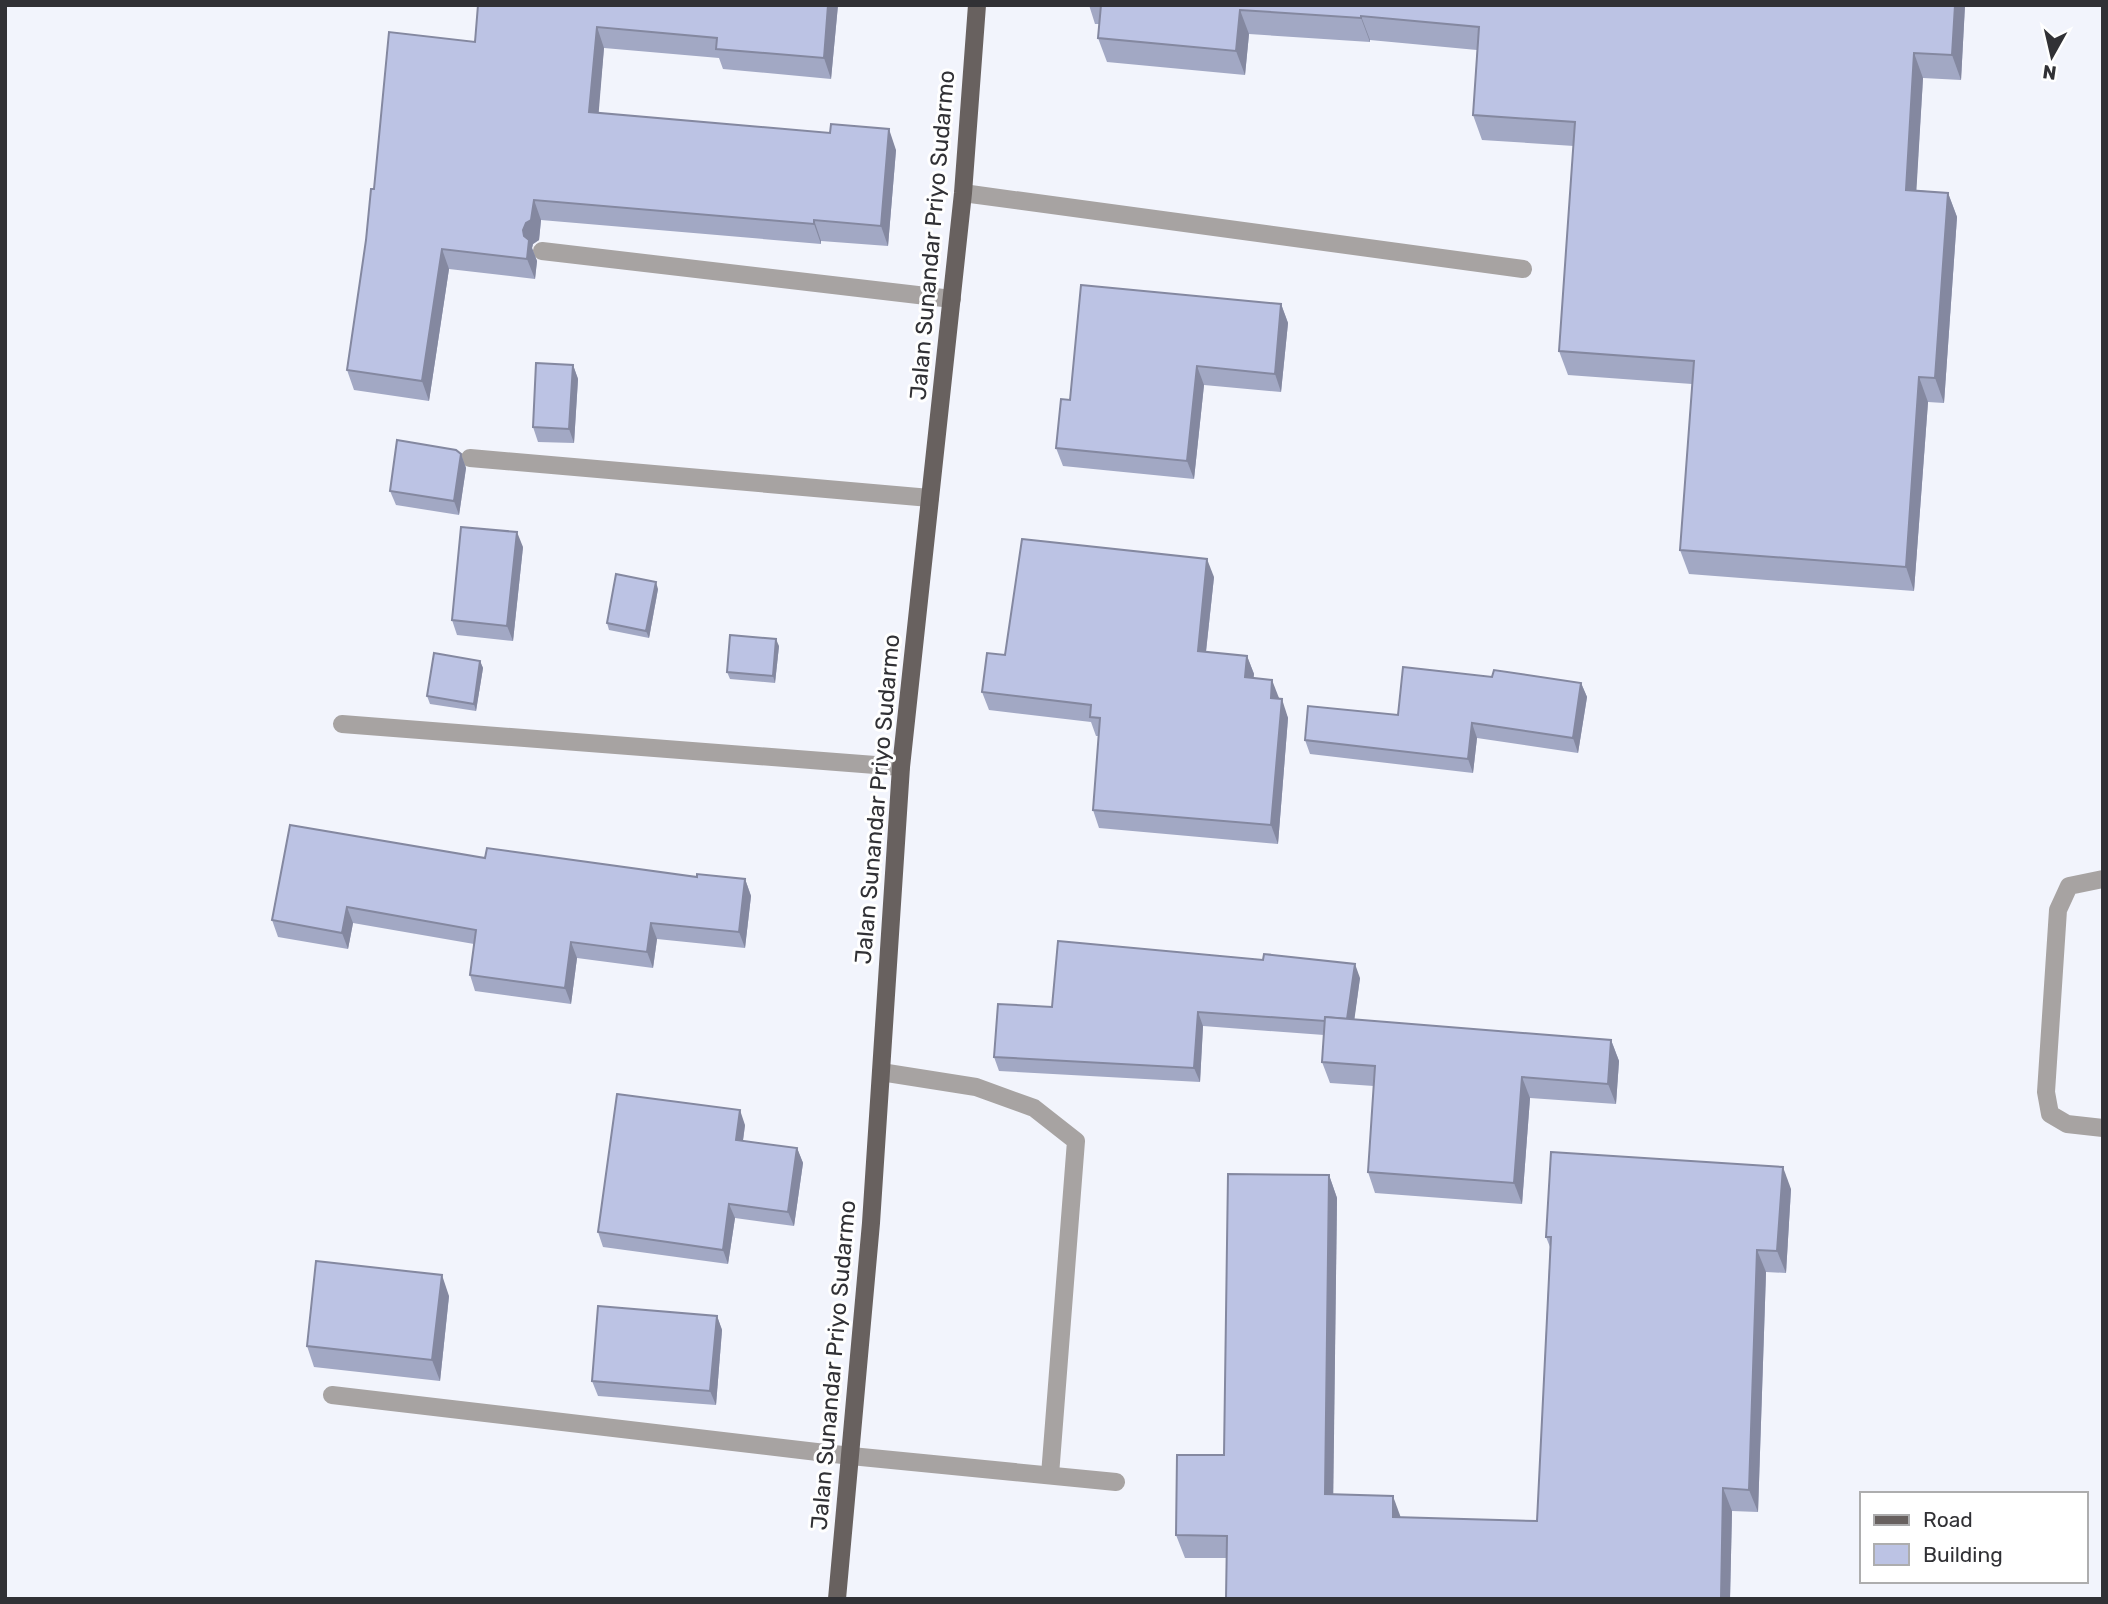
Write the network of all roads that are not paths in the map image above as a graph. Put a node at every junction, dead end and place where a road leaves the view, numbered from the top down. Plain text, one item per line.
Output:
1 (977, 5) edge
2 (963, 193) junction
3 (542, 251) dead end
4 (1523, 269) dead end
5 (952, 299) junction
6 (470, 458) dead end
7 (930, 498) junction
8 (342, 723) dead end
9 (901, 767) junction
10 (2103, 879) edge
11 (881, 1072) junction
12 (2103, 1128) edge
13 (332, 1395) dead end
14 (851, 1455) junction
15 (1050, 1475) junction
16 (1116, 1482) dead end
17 (837, 1599) edge

1 - 2 main road, Jalan Sunandar Priyo Sudarmo
2 - 4 street
2 - 5 main road, Jalan Sunandar Priyo Sudarmo
3 - 5 street
5 - 7 main road, Jalan Sunandar Priyo Sudarmo
6 - 7 street
7 - 9 main road, Jalan Sunandar Priyo Sudarmo
8 - 9 street
9 - 11 main road, Jalan Sunandar Priyo Sudarmo
10 - 12 street
11 - 14 main road, Jalan Sunandar Priyo Sudarmo
11 - 15 street
13 - 14 street
14 - 15 street
14 - 17 main road, Jalan Sunandar Priyo Sudarmo
15 - 16 street

